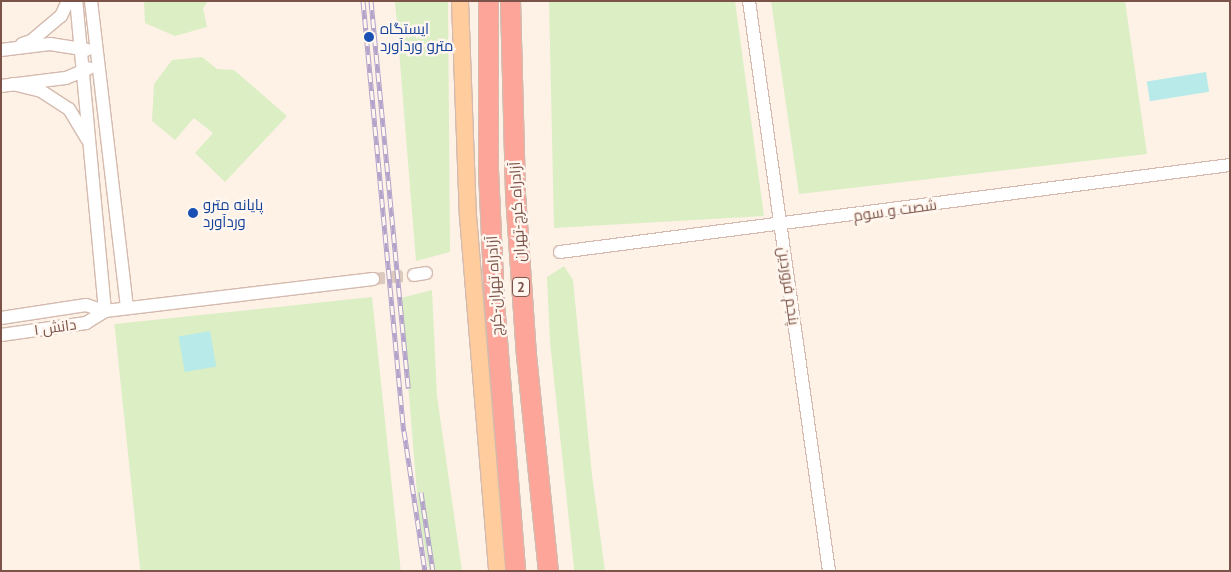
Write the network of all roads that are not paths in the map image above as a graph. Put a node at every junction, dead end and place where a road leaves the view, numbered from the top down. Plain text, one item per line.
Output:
1 (68, 1) edge
2 (76, 1) edge
3 (91, 1) edge
4 (460, 1) edge
5 (488, 1) edge
6 (510, 1) edge
7 (749, 1) edge
8 (5, 50) edge
9 (80, 50) junction
10 (98, 58) junction
11 (83, 70) junction
12 (7, 85) edge
13 (90, 144) junction
14 (1230, 165) edge
15 (780, 225) junction
16 (560, 252) dead end
17 (373, 279) tunnel mouth
18 (127, 306) junction
19 (105, 311) junction
20 (1, 318) edge
21 (1, 335) edge
22 (497, 571) edge
23 (515, 571) edge
24 (548, 571) edge
25 (829, 571) edge

1 - 8 street
2 - 9 street
3 - 10 street
4 - 22 main road
5 - 23 highway, آزادراه تهران-کرج / 2
6 - 24 highway, آزادراه کرج-تهران / 2
7 - 15 street, پنجم فروردین
8 - 9 street
9 - 10 street
9 - 11 street
10 - 11 street
10 - 18 street
11 - 12 street
11 - 13 street
12 - 13 street
13 - 19 street
14 - 15 street, شصت و سوم
15 - 16 street, شصت و سوم
15 - 25 street, پنجم فروردین
17 - 18 street, دانش ۱
18 - 19 street, دانش ۱
19 - 20 street, دانش ۱
19 - 21 street, دانش ۱

